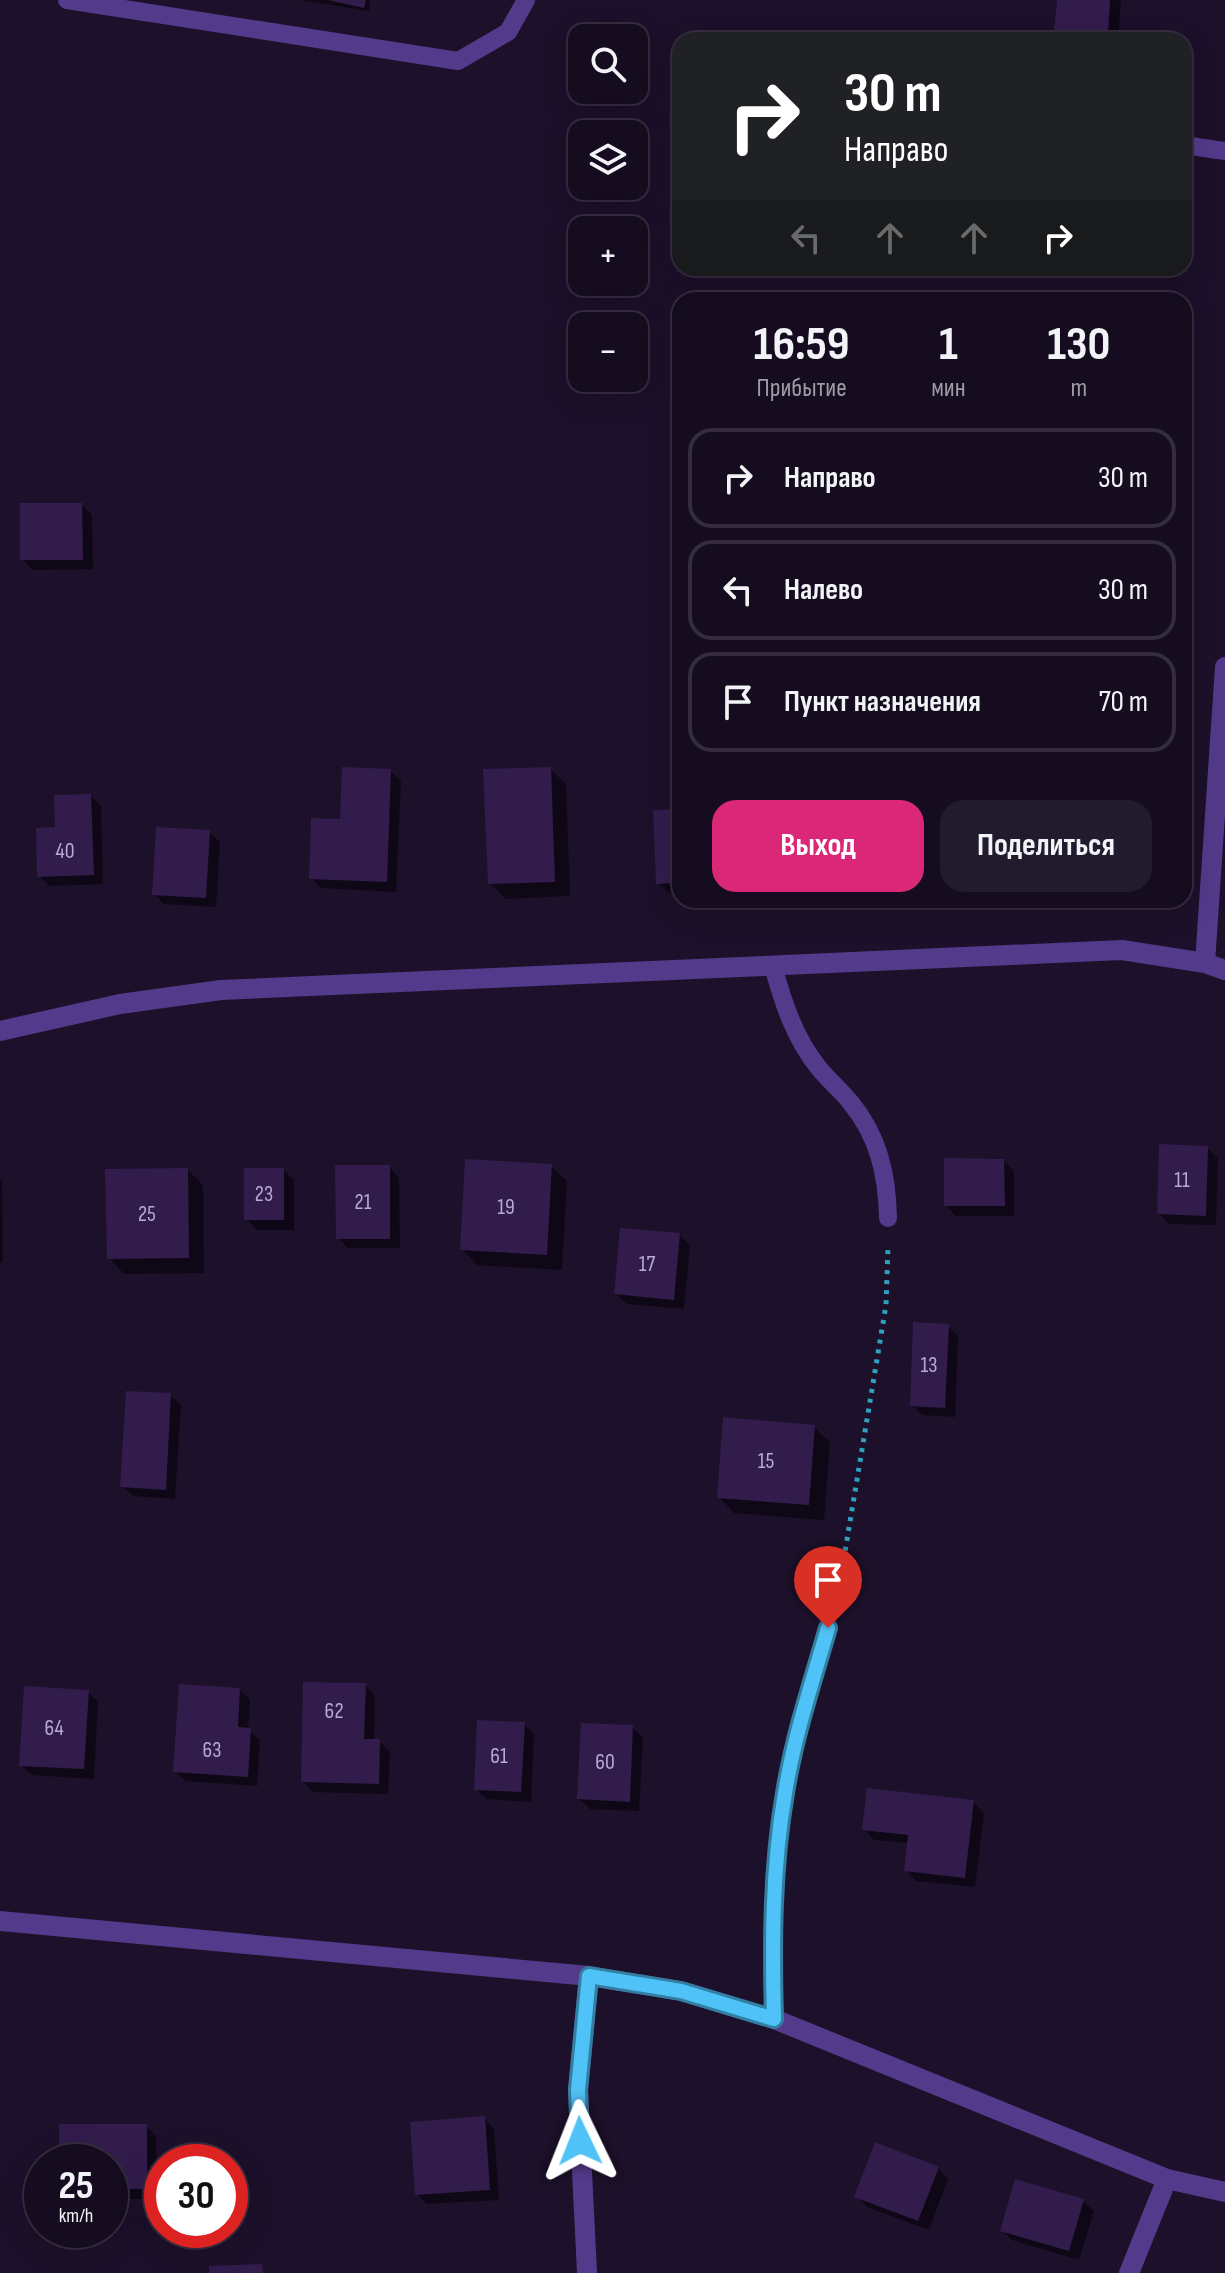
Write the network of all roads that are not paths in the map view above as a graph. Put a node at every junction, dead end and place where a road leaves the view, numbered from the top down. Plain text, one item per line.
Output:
1 (67, 0) edge
2 (526, 0) edge
3 (1192, 146) edge
4 (1225, 151) edge
5 (1225, 667) edge
6 (1205, 963) junction
7 (773, 966) junction
8 (1225, 970) edge
9 (0, 1031) edge
10 (888, 1218) road end
11 (828, 1628) road end
12 (0, 1921) edge
13 (589, 1976) junction
14 (774, 2019) junction
15 (1167, 2179) junction
16 (1225, 2192) edge
17 (587, 2273) edge
18 (1129, 2273) edge

1 - 2 lane
3 - 4 lane
5 - 6 street
6 - 7 street
6 - 8 street
7 - 9 street
7 - 10 lane
11 - 14 lane
12 - 13 street
13 - 14 street
13 - 17 street
14 - 15 street
15 - 16 street
15 - 18 street

